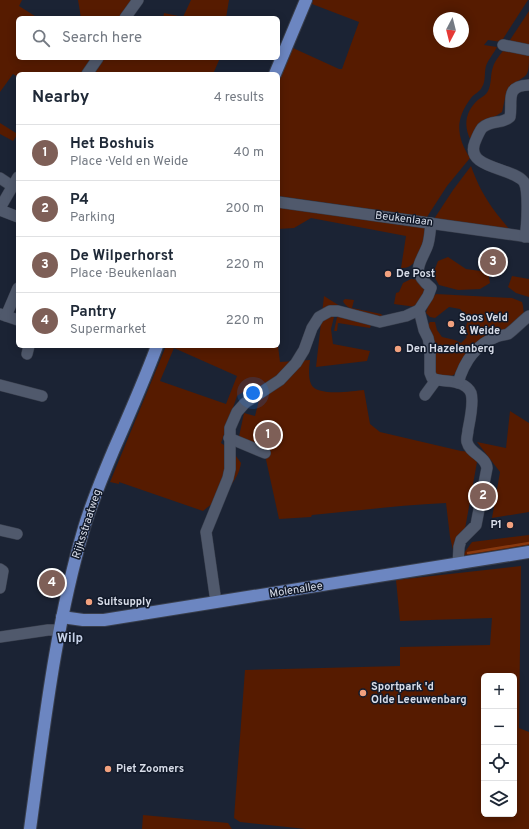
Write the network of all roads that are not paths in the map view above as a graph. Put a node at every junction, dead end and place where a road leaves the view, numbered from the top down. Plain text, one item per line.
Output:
1 (138, 0) edge
2 (306, 0) edge
3 (126, 16) edge
4 (503, 45) dead end
5 (529, 50) edge
6 (97, 60) edge
7 (88, 72) edge
8 (275, 72) edge
9 (529, 85) edge
10 (0, 178) edge
11 (15, 182) edge
12 (280, 202) edge
13 (0, 209) edge
14 (16, 216) edge
15 (430, 223) junction
16 (527, 237) edge
17 (16, 292) edge
18 (419, 310) junction
19 (3, 315) edge
20 (529, 316) edge
21 (399, 318) junction
22 (16, 319) edge
23 (424, 330) junction
24 (156, 348) edge
25 (436, 380) junction
26 (458, 383) junction
27 (0, 385) edge
28 (425, 395) dead end
29 (42, 396) dead end
30 (229, 438) junction
31 (265, 453) dead end
32 (0, 530) edge
33 (17, 534) dead end
34 (529, 552) edge
35 (458, 564) junction
36 (0, 569) edge
37 (0, 588) edge
38 (216, 602) junction
39 (62, 617) junction
40 (60, 630) junction
41 (0, 637) edge
42 (30, 829) edge

1 - 3 street
2 - 8 main road
4 - 5 street
6 - 7 street
9 - 16 street
10 - 11 street
11 - 13 street
12 - 15 street, Beukenlaan
13 - 14 street
15 - 16 street, Beukenlaan
15 - 18 street
17 - 19 street
18 - 21 street
18 - 23 street
19 - 22 street
20 - 26 street
21 - 23 street
21 - 30 street
23 - 25 street
24 - 39 main road, Rijksstraatweg
25 - 26 street
25 - 28 street
26 - 35 street
27 - 29 street
30 - 31 street
30 - 38 street
32 - 33 street
34 - 35 main road, Molenallee
35 - 38 main road, Molenallee
36 - 37 street
38 - 39 main road, Molenallee
39 - 40 main road, Rijksstraatweg
40 - 41 street
40 - 42 main road, Rijksstraatweg

